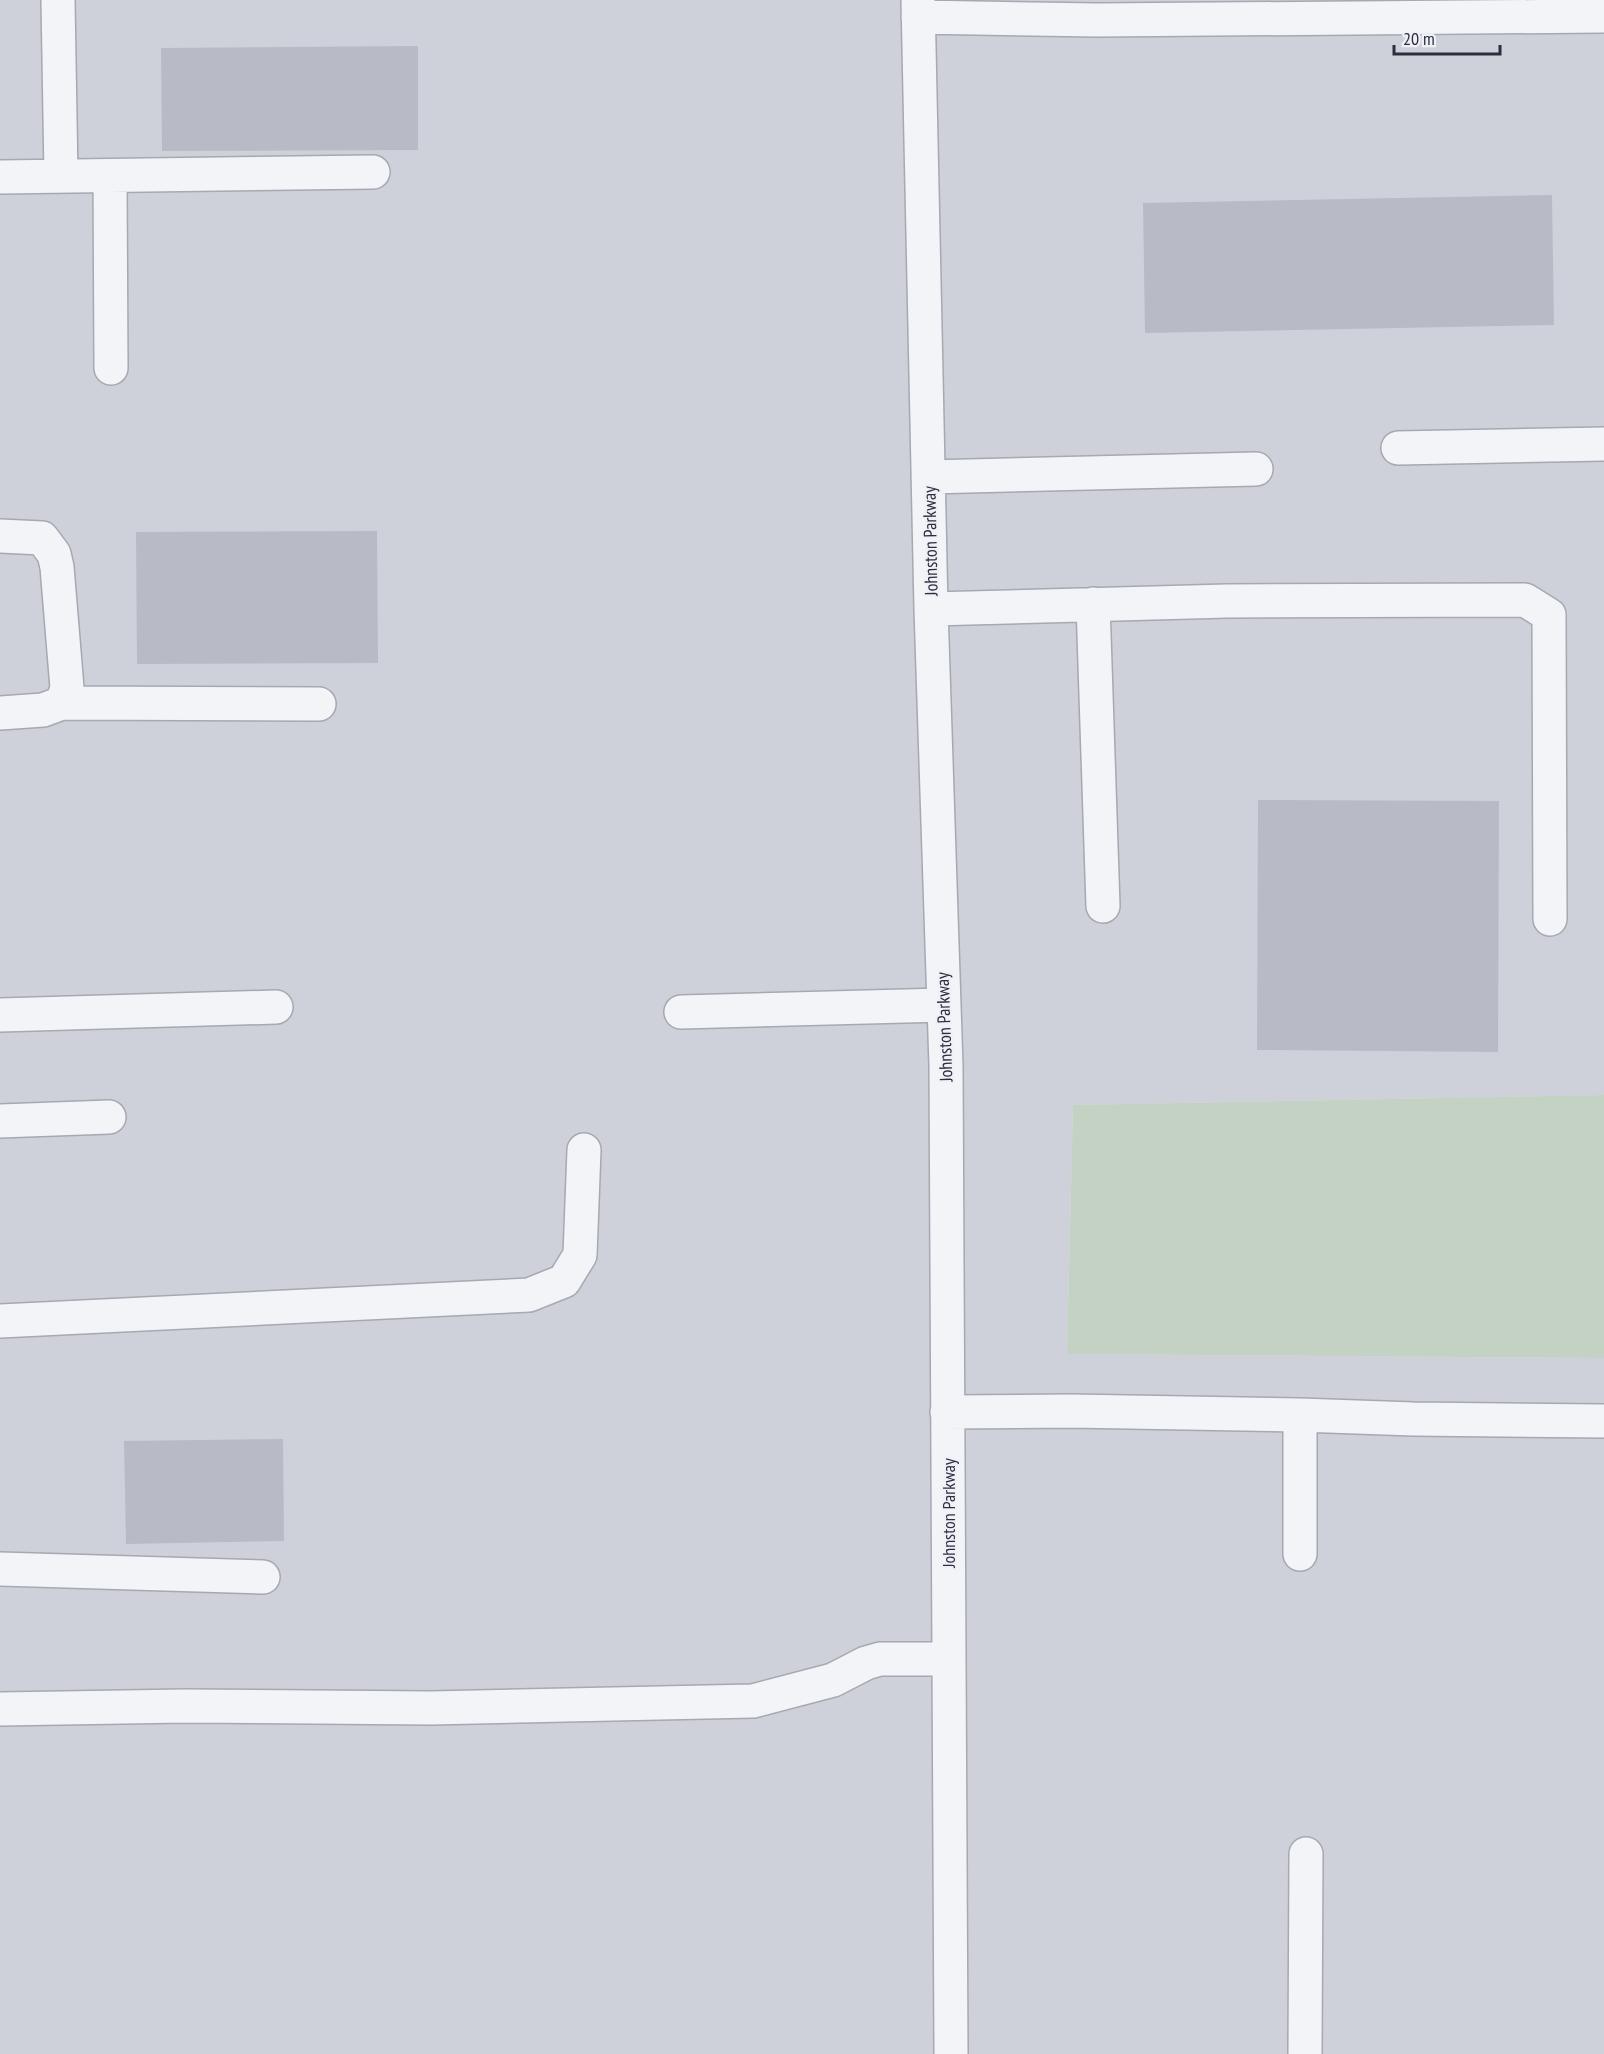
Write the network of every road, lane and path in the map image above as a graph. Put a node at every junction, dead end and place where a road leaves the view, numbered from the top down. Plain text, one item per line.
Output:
1 (58, 0) edge
2 (918, 8) edge
3 (1604, 16) edge
4 (373, 172) dead end
5 (61, 176) junction
6 (110, 176) junction
7 (0, 177) edge
8 (111, 368) dead end
9 (1604, 444) edge
10 (1398, 448) dead end
11 (1256, 469) dead end
12 (928, 477) junction
13 (0, 536) edge
14 (1093, 604) junction
15 (931, 609) junction
16 (62, 703) junction
17 (319, 704) dead end
18 (0, 713) edge
19 (1103, 906) dead end
20 (1550, 919) dead end
21 (944, 1005) junction
22 (276, 1007) dead end
23 (681, 1012) dead end
24 (0, 1015) edge
25 (109, 1117) dead end
26 (0, 1121) edge
27 (584, 1150) dead end
28 (0, 1321) edge
29 (947, 1413) junction
30 (1300, 1415) junction
31 (1604, 1421) edge
32 (1300, 1554) dead end
33 (0, 1569) edge
34 (263, 1577) dead end
35 (949, 1659) junction
36 (0, 1709) edge
37 (1306, 1854) dead end
38 (951, 2054) edge
39 (1305, 2054) edge

1 - 5 street
2 - 3 street
2 - 12 street, Johnston Parkway
4 - 6 street
5 - 6 street
5 - 7 street
6 - 8 street
9 - 10 street
11 - 12 street
12 - 15 street, Johnston Parkway
13 - 16 street
14 - 15 street
14 - 19 street
14 - 20 street
15 - 21 street, Johnston Parkway
16 - 17 street
16 - 18 street
21 - 23 street
21 - 29 street, Johnston Parkway
22 - 24 street
25 - 26 street
27 - 28 street
29 - 30 street
29 - 35 street, Johnston Parkway
30 - 31 street
30 - 32 street
33 - 34 street
35 - 36 street
35 - 38 street, Johnston Parkway
37 - 39 street

